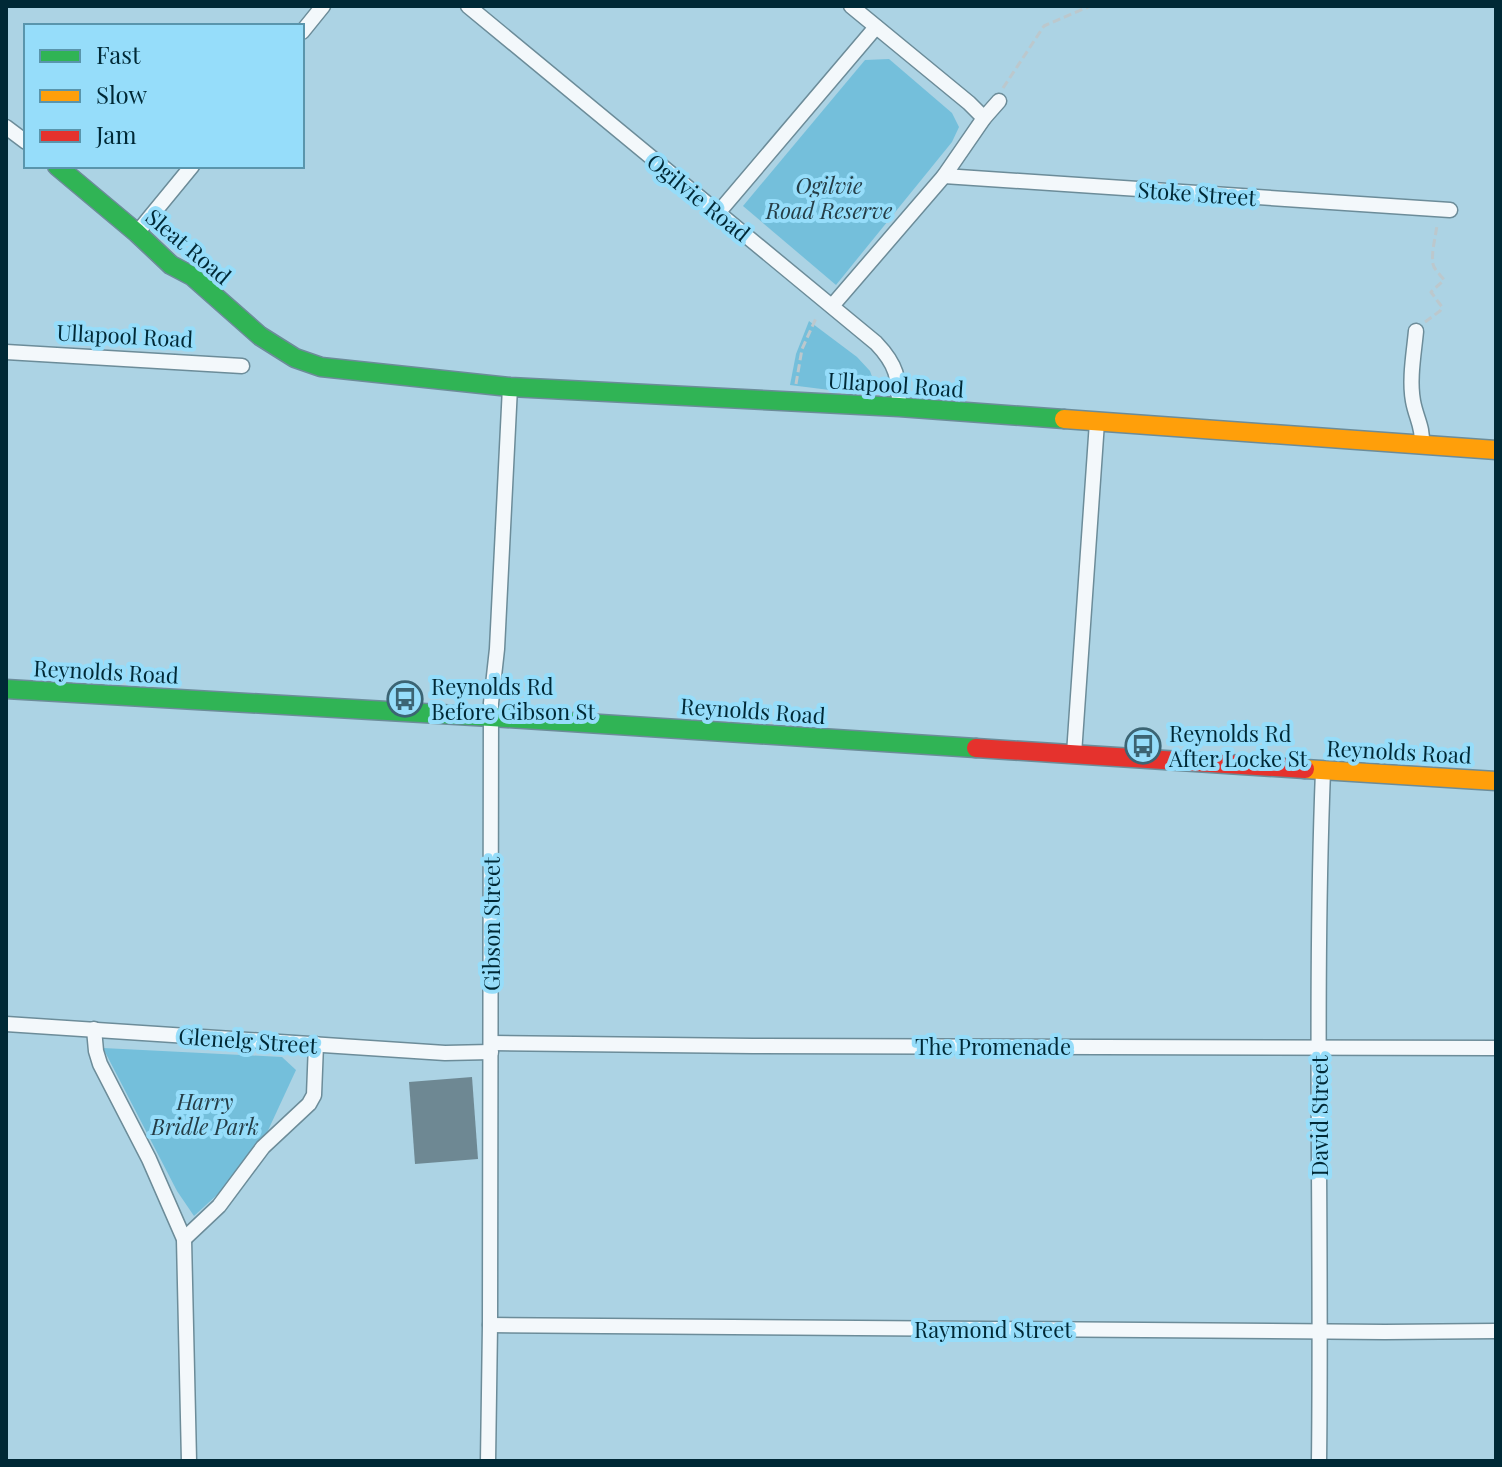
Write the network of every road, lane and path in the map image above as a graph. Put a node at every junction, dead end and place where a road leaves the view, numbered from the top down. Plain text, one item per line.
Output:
1 (323, 6) edge
2 (468, 6) edge
3 (851, 6) edge
4 (1090, 6) edge
5 (876, 27) junction
6 (304, 30) edge
7 (999, 101) joint
8 (984, 118) junction
9 (6, 127) edge
10 (24, 140) edge
11 (59, 168) edge
12 (190, 168) edge
13 (944, 176) junction
14 (1450, 210) dead end
15 (718, 213) junction
16 (137, 233) junction
17 (832, 306) junction
18 (817, 316) dead end
19 (1416, 331) dead end
20 (6, 352) edge
21 (295, 358) joint
22 (242, 366) dead end
23 (510, 387) junction
24 (793, 402) junction
25 (899, 407) junction
26 (1097, 422) junction
27 (1422, 445) junction
28 (1496, 450) edge
29 (6, 689) edge
30 (491, 717) junction
31 (1074, 754) junction
32 (1323, 771) junction
33 (1496, 781) edge
34 (6, 1024) edge
35 (94, 1029) junction
36 (316, 1044) junction
37 (491, 1047) junction
38 (1319, 1047) junction
39 (1496, 1048) edge
40 (184, 1239) junction
41 (490, 1325) junction
42 (1321, 1331) junction
43 (1496, 1331) edge
44 (189, 1461) edge
45 (488, 1461) edge
46 (1319, 1461) edge

1 - 6 street
2 - 15 street, Ogilvie Road
3 - 5 street
4 - 7 path
5 - 8 street
5 - 15 street
7 - 8 street
8 - 13 street
9 - 10 street
11 - 16 street, Sleat Road
12 - 16 street
13 - 14 street, Stoke Street
13 - 17 street
15 - 17 street, Ogilvie Road
16 - 21 street, Sleat Road
17 - 25 street, Ogilvie Road
18 - 24 path
19 - 27 street
20 - 22 street, Ullapool Road
21 - 23 street, Ullapool Road
23 - 24 street, Ullapool Road
23 - 30 street, Gibson Street
24 - 25 street, Ullapool Road
25 - 26 street, Ullapool Road
26 - 27 street, Ullapool Road
26 - 31 street
27 - 28 street, Ullapool Road
29 - 30 street, Reynolds Road
30 - 31 street, Reynolds Road
30 - 37 street, Gibson Street
31 - 32 street, Reynolds Road
32 - 33 street, Reynolds Road
32 - 38 street, David Street
34 - 35 street, Glenelg Street
35 - 36 street, Glenelg Street
35 - 40 street
36 - 37 street, Glenelg Street
36 - 40 street
37 - 38 street, The Promenade
37 - 41 street, Gibson Street
38 - 39 street, The Promenade
38 - 42 street, David Street
40 - 44 street
41 - 42 street, Raymond Street
41 - 45 street, Gibson Street
42 - 43 street, Raymond Street
42 - 46 street, David Street

